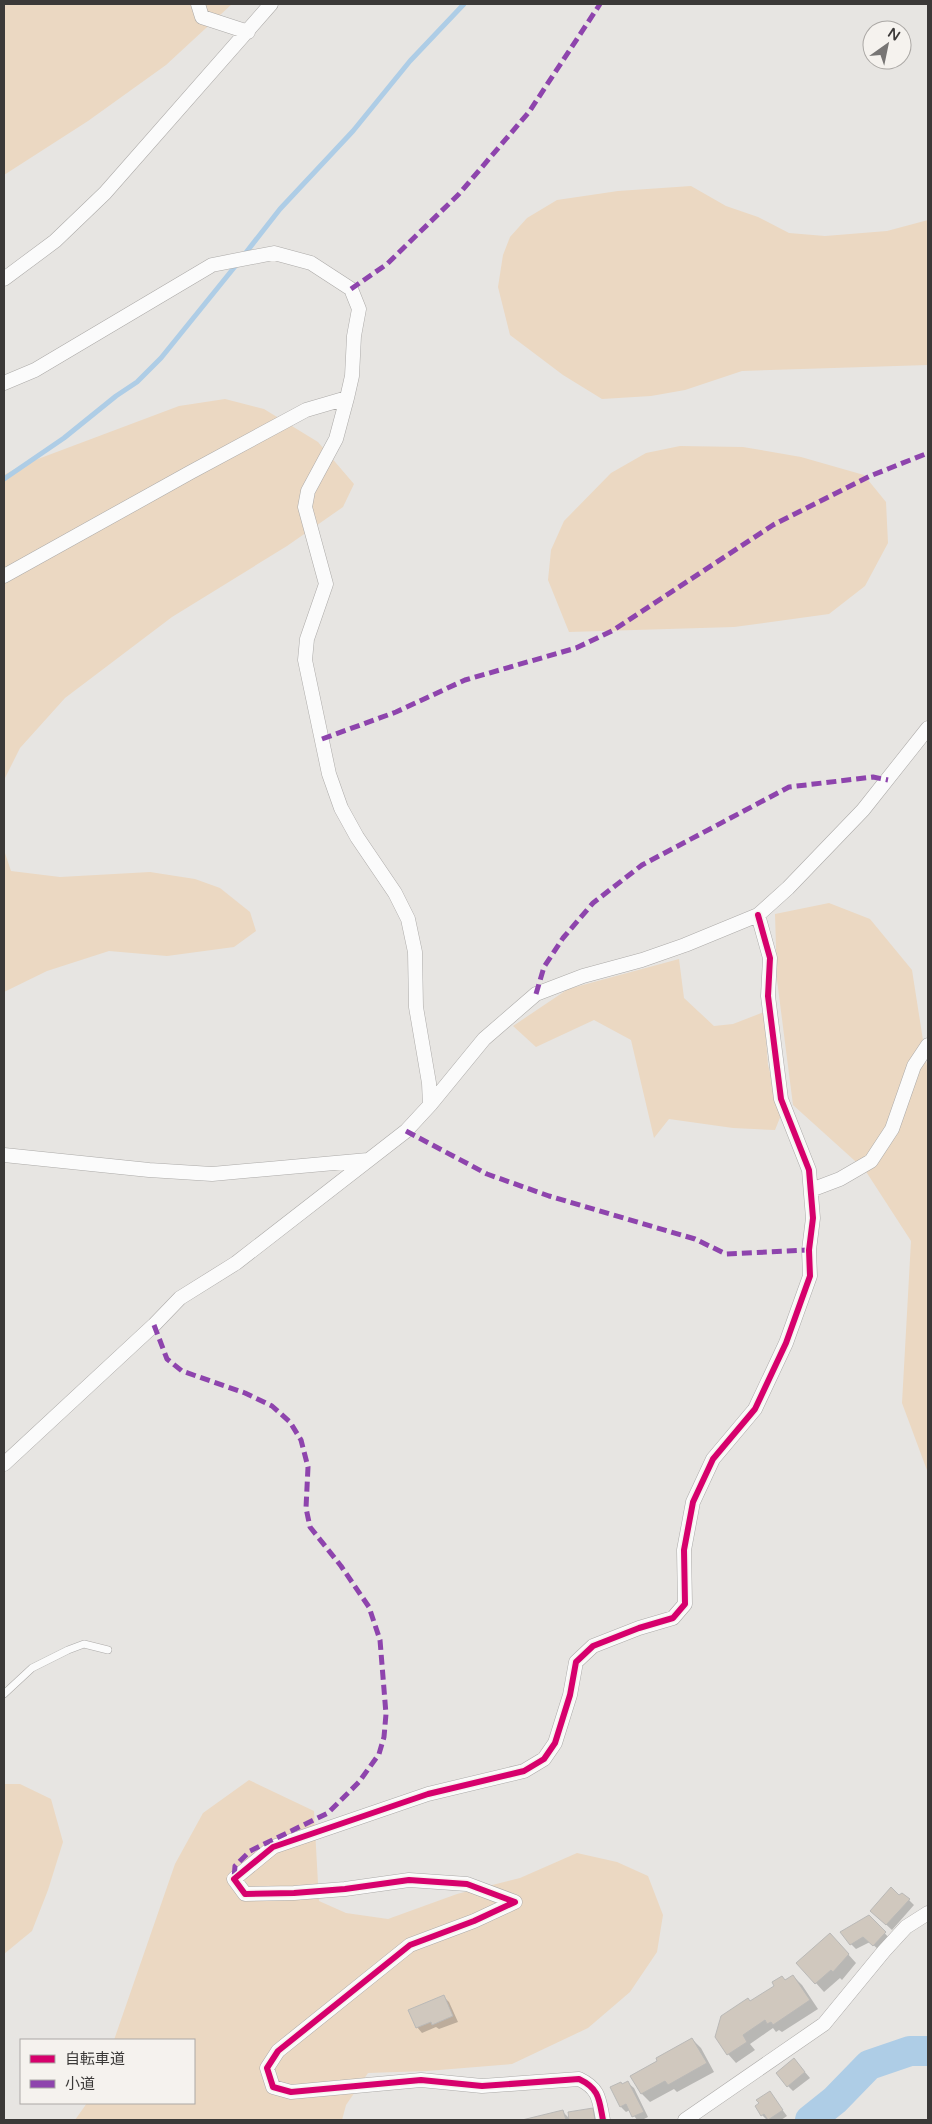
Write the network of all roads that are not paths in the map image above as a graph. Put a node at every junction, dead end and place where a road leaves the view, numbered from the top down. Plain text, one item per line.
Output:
1 (198, 4) edge
2 (271, 4) edge
3 (248, 32) junction
4 (4, 279) edge
5 (4, 383) edge
6 (347, 398) junction
7 (4, 576) edge
8 (928, 728) edge
9 (758, 915) junction
10 (928, 1045) edge
11 (430, 1104) junction
12 (4, 1155) edge
13 (368, 1160) junction
14 (811, 1190) junction
15 (4, 1464) edge
16 (108, 1650) dead end
17 (4, 1694) edge
18 (928, 1902) edge
19 (924, 1916) edge
20 (603, 2120) edge
21 (686, 2120) edge

1 - 3 street
2 - 3 street
3 - 4 street
5 - 6 street
6 - 7 street
6 - 11 street
8 - 9 street
9 - 11 street
9 - 14 street
10 - 14 street
11 - 13 street
12 - 13 street
13 - 15 street
14 - 20 street
16 - 17 lane
18 - 19 street
19 - 21 street

